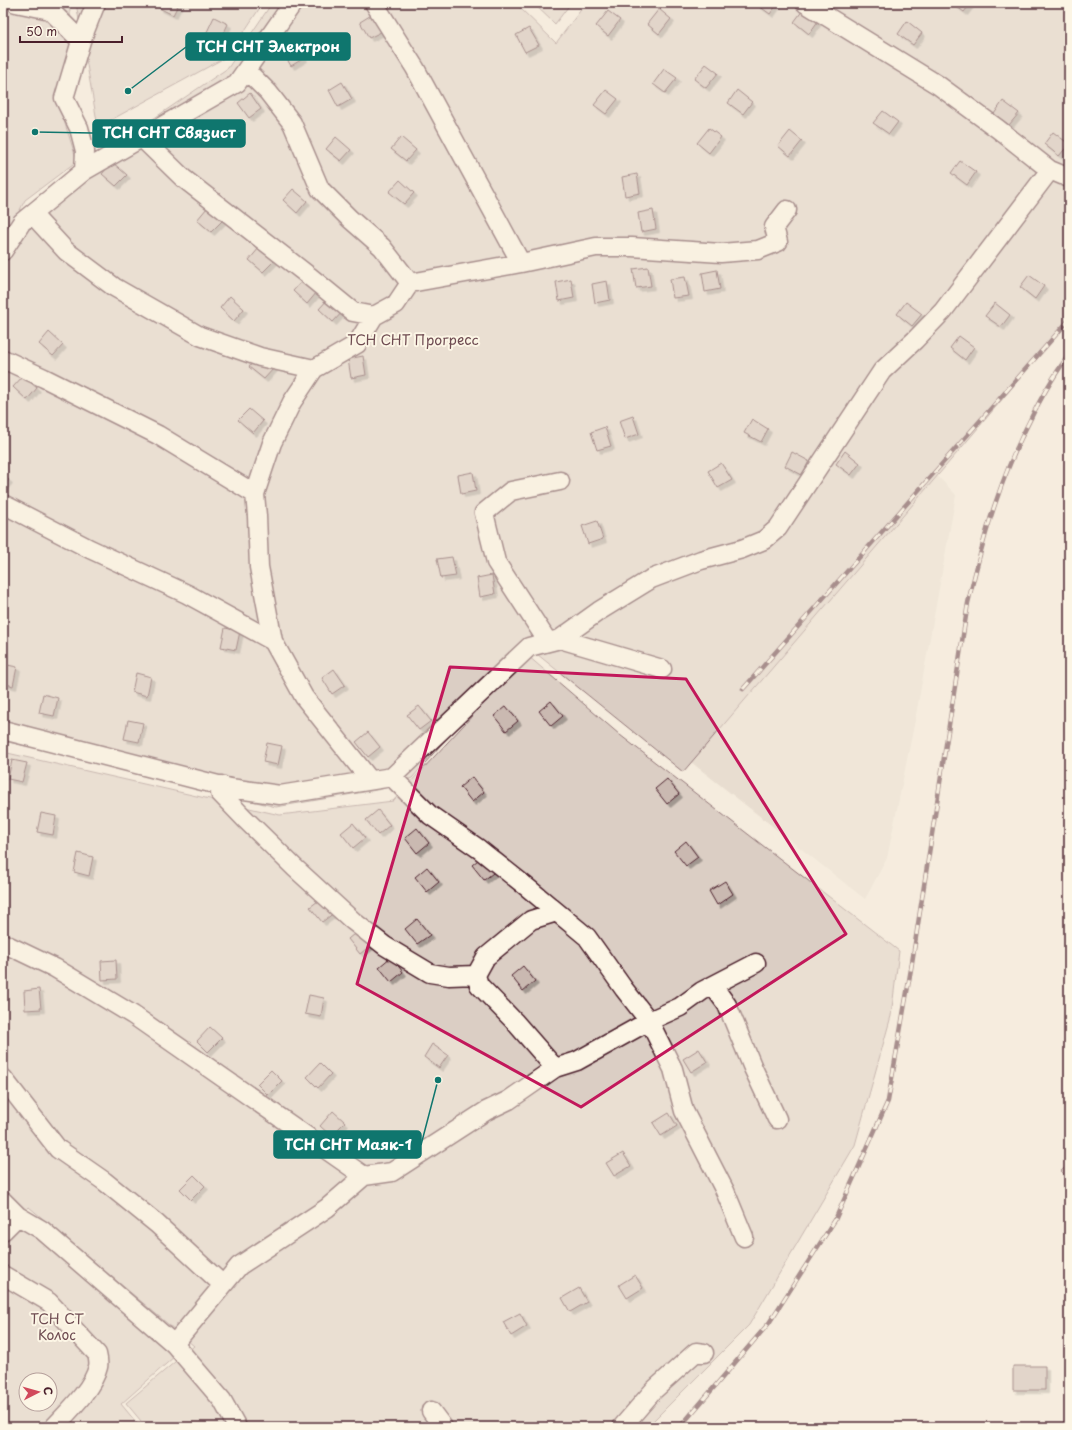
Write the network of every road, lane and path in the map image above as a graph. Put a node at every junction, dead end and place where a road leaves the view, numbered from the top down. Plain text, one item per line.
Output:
1 (16, 3) edge
2 (96, 3) edge
3 (294, 3) edge
4 (374, 3) edge
5 (805, 3) edge
6 (81, 40) junction
7 (246, 70) junction
8 (142, 138) junction
9 (1050, 170) junction
10 (84, 171) junction
11 (1069, 178) edge
12 (787, 210) dead end
13 (32, 214) junction
14 (3, 251) edge
15 (521, 263) junction
16 (410, 283) junction
17 (374, 316) junction
18 (3, 359) edge
19 (314, 369) junction
20 (560, 481) dead end
21 (255, 494) junction
22 (3, 504) edge
23 (554, 640) junction
24 (273, 642) junction
25 (662, 669) dead end
26 (3, 730) edge
27 (392, 777) junction
28 (370, 780) junction
29 (221, 785) junction
30 (556, 912) junction
31 (3, 943) edge
32 (756, 963) dead end
33 (476, 975) junction
34 (713, 986) junction
35 (649, 1021) junction
36 (555, 1068) junction
37 (3, 1078) edge
38 (777, 1119) dead end
39 (364, 1176) junction
40 (3, 1201) edge
41 (18, 1216) junction
42 (3, 1231) edge
43 (744, 1237) dead end
44 (3, 1275) edge
45 (223, 1285) junction
46 (174, 1344) junction
47 (704, 1353) dead end
48 (431, 1411) dead end
49 (54, 1427) edge
50 (237, 1427) edge
51 (444, 1427) edge
52 (622, 1427) edge

1 - 6 street
2 - 6 street
3 - 7 street
4 - 15 street
5 - 9 street
6 - 10 street
7 - 8 street
7 - 16 street
8 - 10 street
8 - 17 street
9 - 11 street
9 - 23 street
10 - 13 street
12 - 15 street
13 - 14 street
13 - 19 street
15 - 16 street
16 - 17 street
17 - 19 street
18 - 21 street
19 - 21 street
20 - 23 street
21 - 24 street
22 - 24 street
23 - 25 street
23 - 27 street
24 - 28 street
26 - 29 street
27 - 28 street
27 - 30 street
28 - 29 street
29 - 33 street
30 - 33 street
30 - 35 street
31 - 39 street
32 - 34 street
33 - 36 street
34 - 35 street
34 - 38 street
35 - 36 street
35 - 43 street
36 - 39 street
37 - 45 street
39 - 45 street
40 - 41 street
41 - 42 street
41 - 46 street
44 - 49 street
45 - 46 street
46 - 50 street
47 - 52 street
48 - 51 street

